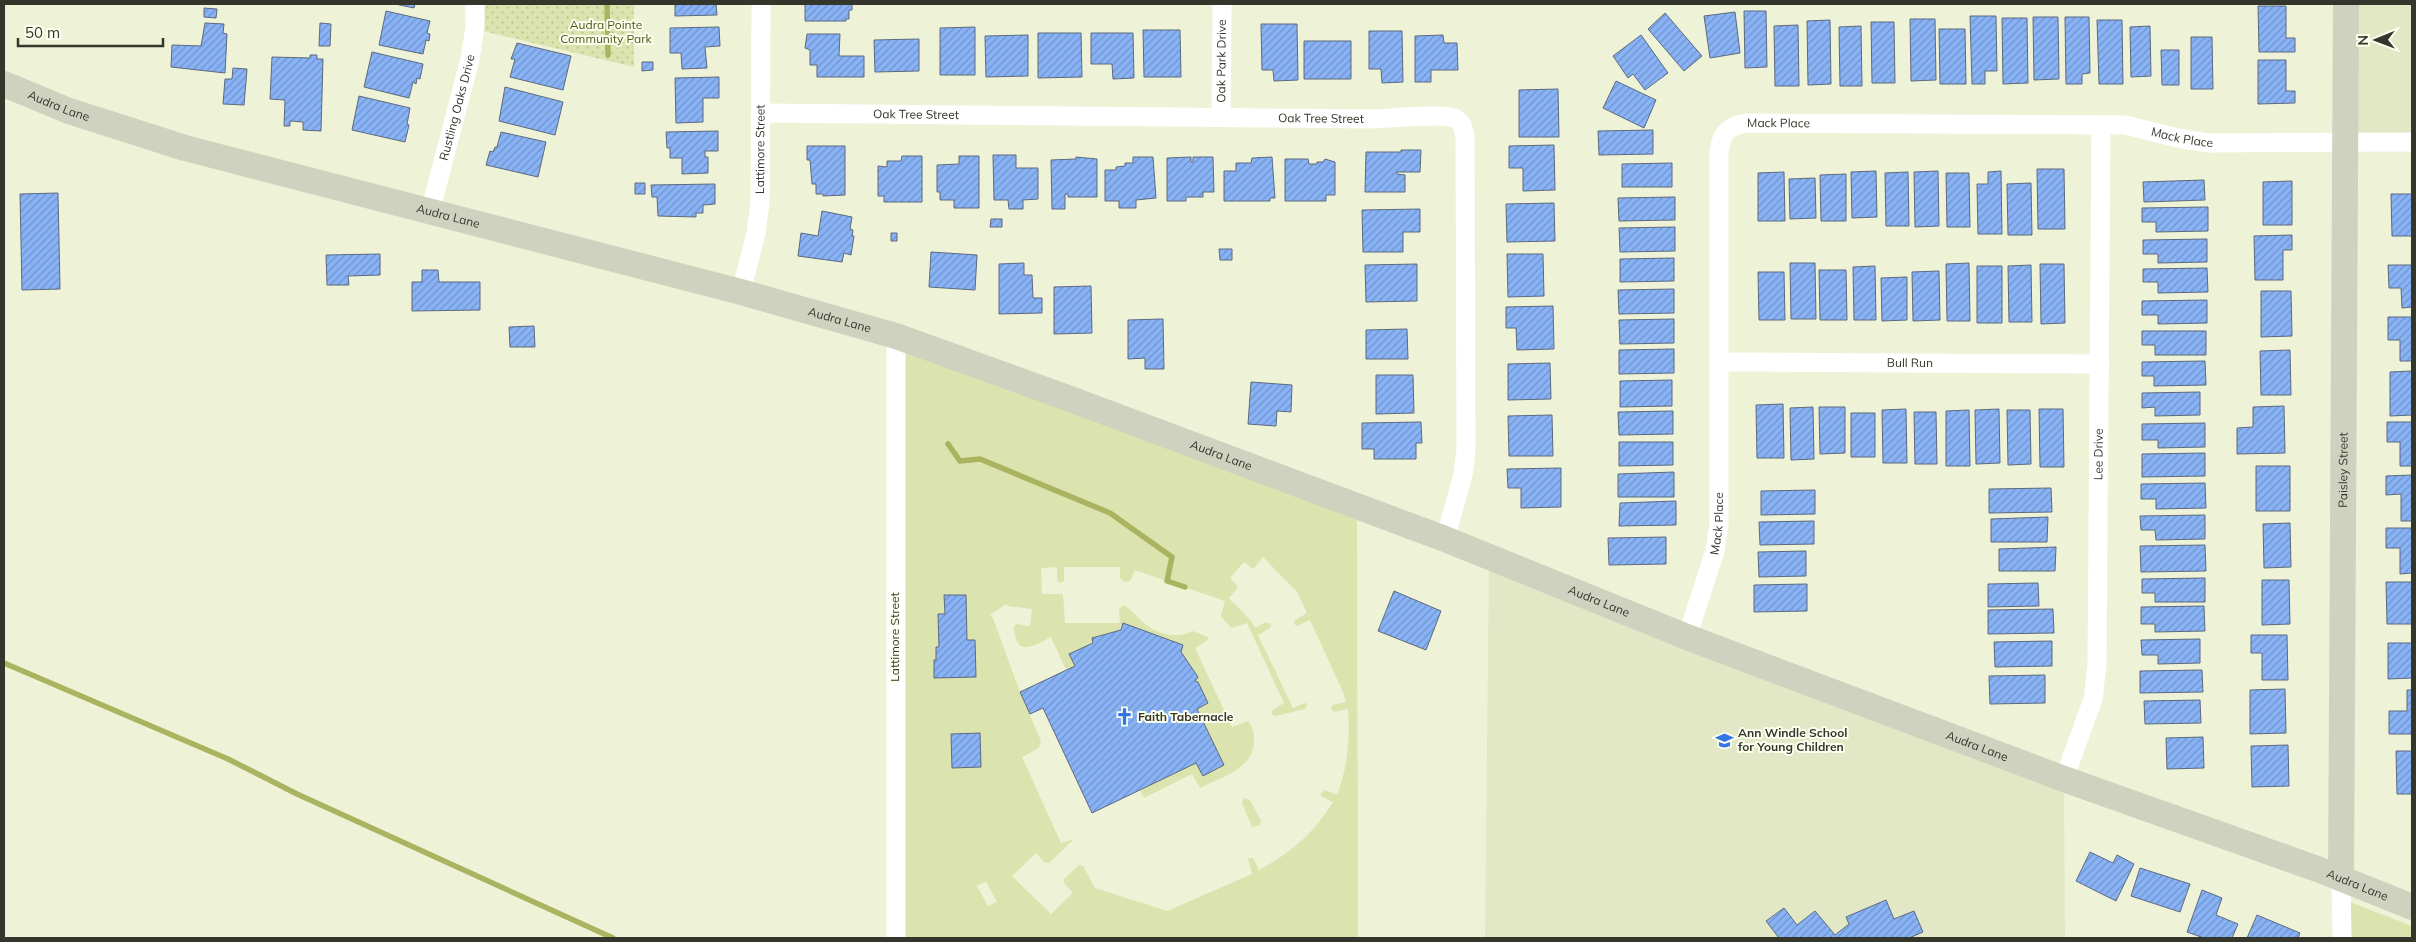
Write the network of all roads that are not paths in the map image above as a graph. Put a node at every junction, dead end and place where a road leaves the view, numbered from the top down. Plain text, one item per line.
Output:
1 (475, 4) edge
2 (761, 4) edge
3 (1222, 4) edge
4 (2346, 4) edge
5 (4, 84) edge
6 (760, 113) junction
7 (1221, 117) junction
8 (2101, 125) junction
9 (2345, 142) junction
10 (2412, 142) edge
11 (430, 212) junction
12 (741, 292) junction
13 (896, 336) junction
14 (1719, 362) junction
15 (2100, 364) junction
16 (1444, 539) junction
17 (1687, 637) junction
18 (2064, 779) junction
19 (2341, 878) junction
20 (2412, 907) edge
21 (896, 938) edge
22 (2342, 938) edge

1 - 11 street, Rustling Oaks Drive
2 - 6 street, Lattimore Street
3 - 7 street, Oak Park Drive
4 - 9 street, Paisley Street
5 - 11 street, Audra Lane
6 - 7 street, Oak Tree Street
6 - 12 street, Lattimore Street
7 - 16 street, Oak Tree Street
8 - 9 street, Mack Place
8 - 14 street, Mack Place
8 - 15 street, Lee Drive
9 - 10 street, Mack Place
9 - 19 street, Paisley Street
11 - 12 street, Audra Lane
12 - 13 street, Audra Lane
13 - 16 street, Audra Lane
13 - 21 street, Lattimore Street
14 - 15 street, Bull Run
14 - 17 street, Mack Place
15 - 18 street, Lee Drive
16 - 17 street, Audra Lane
17 - 18 street, Audra Lane
18 - 19 street, Audra Lane
19 - 20 street, Audra Lane
19 - 22 street, Paisley Street

